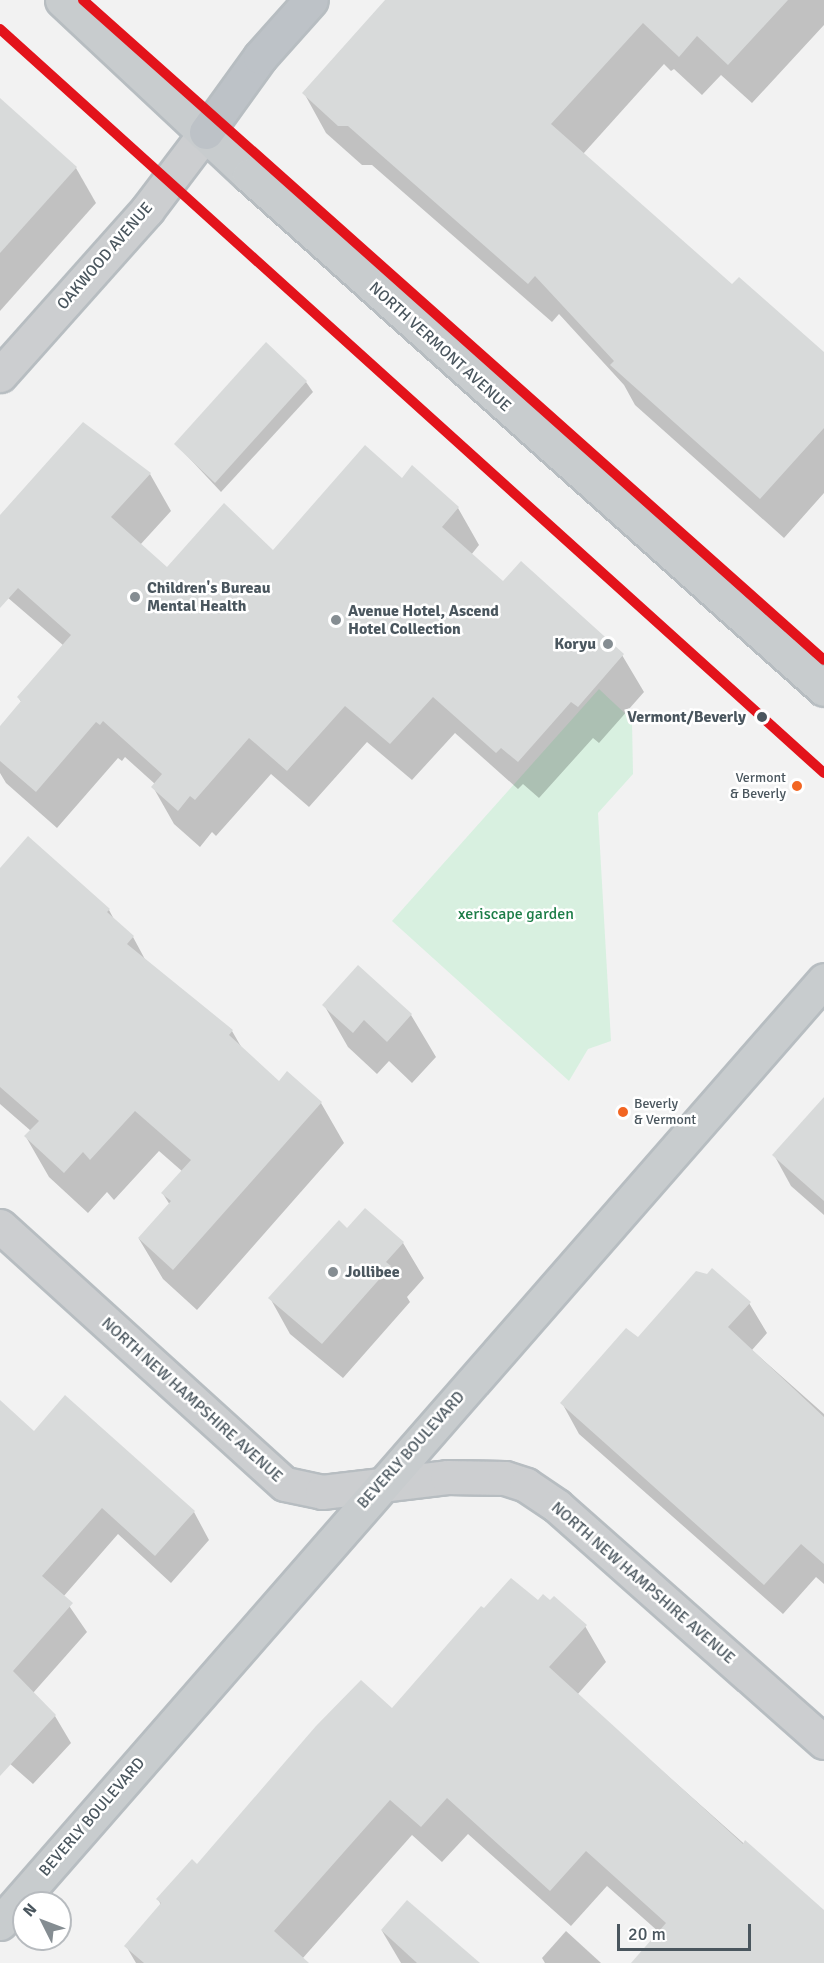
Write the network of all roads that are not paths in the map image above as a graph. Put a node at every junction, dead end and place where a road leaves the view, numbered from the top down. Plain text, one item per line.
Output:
1 (62, 0) edge
2 (311, 0) edge
3 (206, 132) junction
4 (0, 375) edge
5 (824, 689) edge
6 (824, 980) edge
7 (0, 1226) edge
8 (380, 1483) junction
9 (824, 1742) edge
10 (0, 1923) edge

1 - 3 main road, NORTH VERMONT AVENUE
2 - 3 highway
3 - 4 street, OAKWOOD AVENUE
3 - 5 main road, NORTH VERMONT AVENUE
6 - 8 main road, BEVERLY BOULEVARD
7 - 8 street, NORTH NEW HAMPSHIRE AVENUE
8 - 9 street, NORTH NEW HAMPSHIRE AVENUE
8 - 10 main road, BEVERLY BOULEVARD

